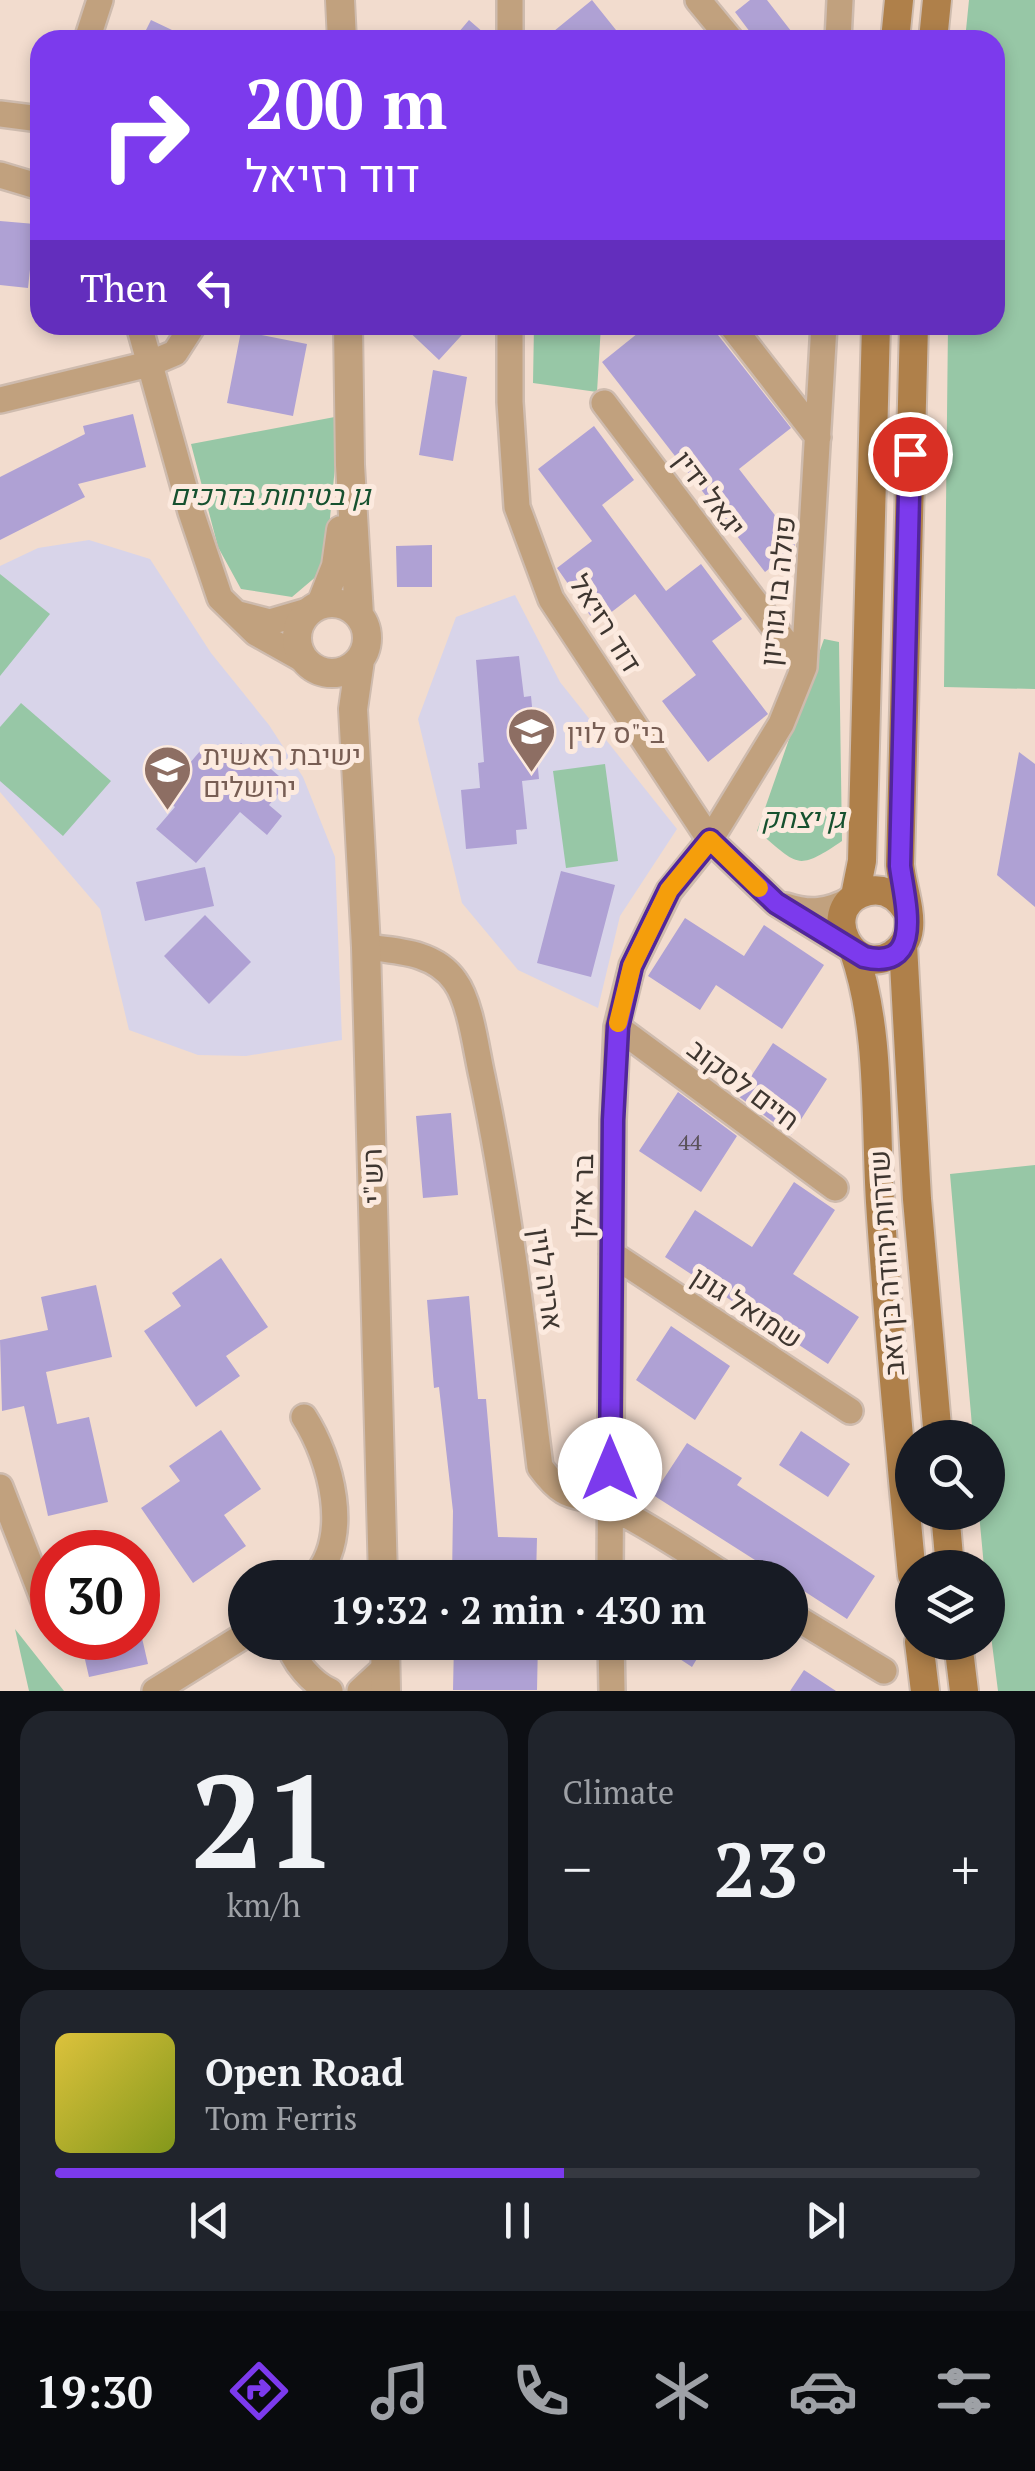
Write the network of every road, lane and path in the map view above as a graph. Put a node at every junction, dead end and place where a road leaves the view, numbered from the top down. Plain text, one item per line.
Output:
1 (100, 0) edge
2 (340, 0) edge
3 (510, 0) edge
4 (698, 0) edge
5 (840, 0) edge
6 (898, 0) edge
7 (937, 0) edge
8 (91, 30) edge
9 (342, 30) edge
10 (510, 30) edge
11 (724, 30) edge
12 (838, 30) edge
13 (896, 30) edge
14 (934, 30) edge
15 (0, 114) edge
16 (30, 118) edge
17 (0, 175) edge
18 (30, 184) edge
19 (142, 335) edge
20 (187, 335) edge
21 (348, 335) edge
22 (510, 335) edge
23 (739, 335) edge
24 (823, 335) edge
25 (876, 335) edge
26 (914, 335) edge
27 (149, 364) junction
28 (0, 400) edge
29 (604, 403) dead end
30 (818, 437) junction
31 (350, 464) junction
32 (220, 598) junction
33 (316, 607) junction
34 (359, 615) junction
35 (360, 660) junction
36 (312, 666) junction
37 (804, 667) junction
38 (356, 775) junction
39 (710, 840) junction
40 (853, 898) junction
41 (776, 903) junction
42 (907, 911) junction
43 (903, 946) junction
44 (366, 947) junction
45 (852, 950) junction
46 (618, 1027) junction
47 (835, 1188) dead end
48 (612, 1254) junction
49 (850, 1410) dead end
50 (304, 1416) dead end
51 (936, 1420) edge
52 (0, 1488) edge
53 (609, 1505) junction
54 (910, 1550) edge
55 (326, 1560) edge
56 (383, 1560) edge
57 (610, 1560) edge
58 (699, 1560) edge
59 (30, 1567) edge
60 (808, 1625) edge
61 (228, 1645) edge
62 (296, 1660) edge
63 (611, 1660) edge
64 (922, 1660) edge
65 (960, 1660) edge
66 (386, 1667) edge
67 (884, 1671) dead end
68 (155, 1691) edge
69 (330, 1691) edge
70 (360, 1691) edge
71 (612, 1691) edge
72 (925, 1691) edge
73 (964, 1691) edge

1 - 8 street
2 - 9 street
3 - 10 street
4 - 11 street
5 - 12 street
6 - 13 main road
7 - 14 main road
15 - 16 street
17 - 18 street
19 - 27 street
20 - 27 street
21 - 31 street
22 - 39 street, דוד רזיאל
23 - 30 street
24 - 30 street, פולה בו גוריון
25 - 40 main road
26 - 42 main road
27 - 28 street
27 - 32 street
29 - 37 street, יגאל ידין
30 - 37 street, פולה בו גוריון
31 - 33 street
31 - 34 street
32 - 33 street
32 - 36 street
33 - 34 street
33 - 36 street
34 - 35 street
35 - 36 street
35 - 38 street, רש"י
36 - 38 street, רש"י
37 - 39 street, פולה בו גוריון
38 - 44 street, רש"י
39 - 41 street, דוד רזיאל
39 - 46 street, בר אילן
40 - 41 street
40 - 42 main road
40 - 45 main road
41 - 45 street, דוד רזיאל
42 - 43 main road
43 - 45 main road
43 - 51 main road, שדרות יהודה בן זאב
44 - 53 street, אריה לוין
44 - 56 street, רש"י
45 - 54 main road, שדרות יהודה בן זאב
46 - 47 street, חיים לסקוב
46 - 48 street, בר אילן
48 - 49 street, שמואל גונן
48 - 53 street, בר אילן
50 - 55 street
52 - 59 street
53 - 57 street, בר אילן
53 - 58 street, אריה לוין
60 - 67 street
61 - 68 street
62 - 69 street
63 - 71 street
64 - 72 main road
65 - 73 main road
66 - 70 street

